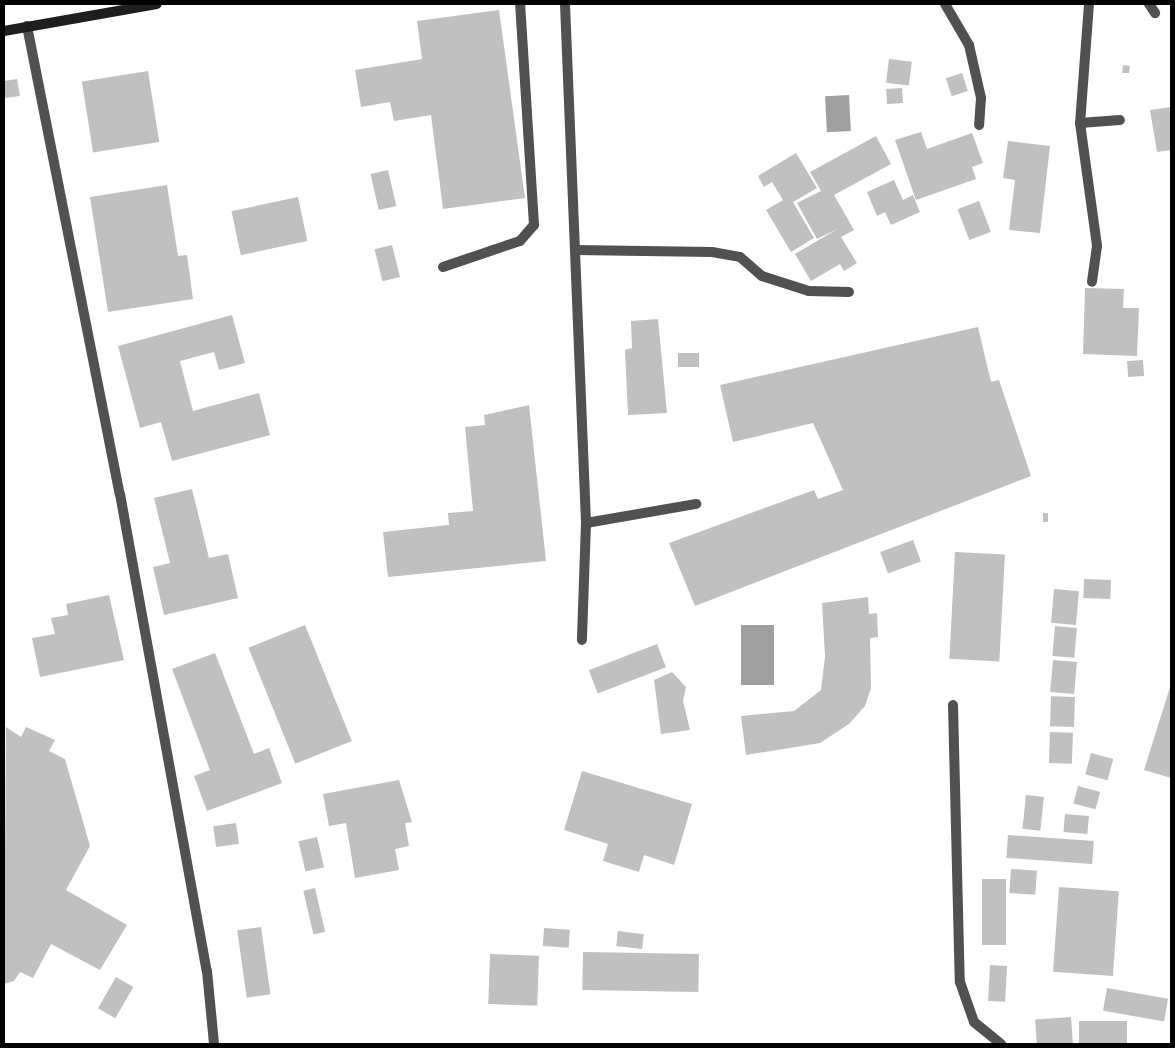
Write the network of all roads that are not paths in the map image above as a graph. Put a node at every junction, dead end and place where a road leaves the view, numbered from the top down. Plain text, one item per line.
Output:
1 (157, 4) edge
2 (520, 4) edge
3 (565, 4) edge
4 (945, 4) edge
5 (1089, 4) edge
6 (1149, 4) edge
7 (1155, 13) dead end
8 (27, 26) junction
9 (4, 31) edge
10 (1120, 120) dead end
11 (1080, 123) junction
12 (979, 125) dead end
13 (575, 250) junction
14 (443, 267) dead end
15 (1092, 282) dead end
16 (849, 292) dead end
17 (696, 504) dead end
18 (586, 523) junction
19 (582, 640) dead end
20 (953, 705) dead end
21 (214, 1044) edge
22 (1001, 1044) edge

1 - 8 main road
2 - 14 street
3 - 13 street
4 - 12 street
5 - 11 street
6 - 7 street
8 - 9 main road
8 - 21 street
10 - 11 street
11 - 15 street
13 - 16 street
13 - 18 street
17 - 18 street
18 - 19 street
20 - 22 street

